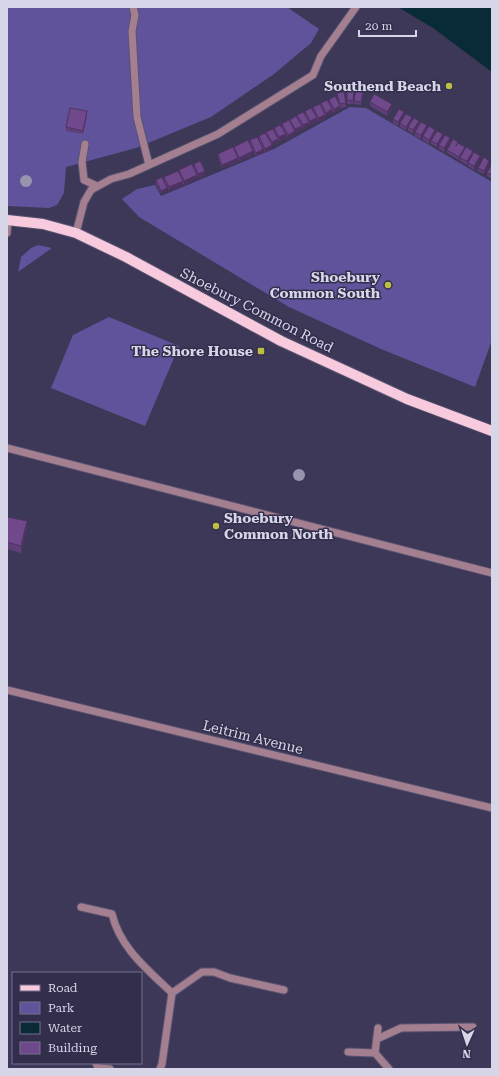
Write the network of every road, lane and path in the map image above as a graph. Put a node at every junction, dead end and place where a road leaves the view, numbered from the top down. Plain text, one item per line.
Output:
1 (133, 7) edge
2 (356, 7) edge
3 (85, 144) dead end
4 (149, 165) junction
5 (97, 186) junction
6 (8, 220) edge
7 (7, 233) edge
8 (76, 233) junction
9 (492, 431) edge
10 (7, 448) edge
11 (492, 573) edge
12 (7, 690) edge
13 (492, 808) edge
14 (81, 907) dead end
15 (284, 990) dead end
16 (172, 993) junction
17 (473, 1026) dead end
18 (378, 1028) dead end
19 (377, 1039) junction
20 (348, 1052) dead end
21 (375, 1053) junction
22 (96, 1064) edge
23 (110, 1069) edge
24 (160, 1069) edge
25 (389, 1069) edge

1 - 4 street
2 - 4 street
3 - 5 street
4 - 5 street
5 - 8 street
6 - 7 street
6 - 8 main road, Shoebury Common Road
8 - 9 main road, Shoebury Common Road
10 - 11 street
12 - 13 street, Leitrim Avenue
14 - 16 street
15 - 16 street
16 - 24 street
17 - 19 street
18 - 19 street
19 - 21 street
20 - 21 street
21 - 25 street
22 - 23 street

